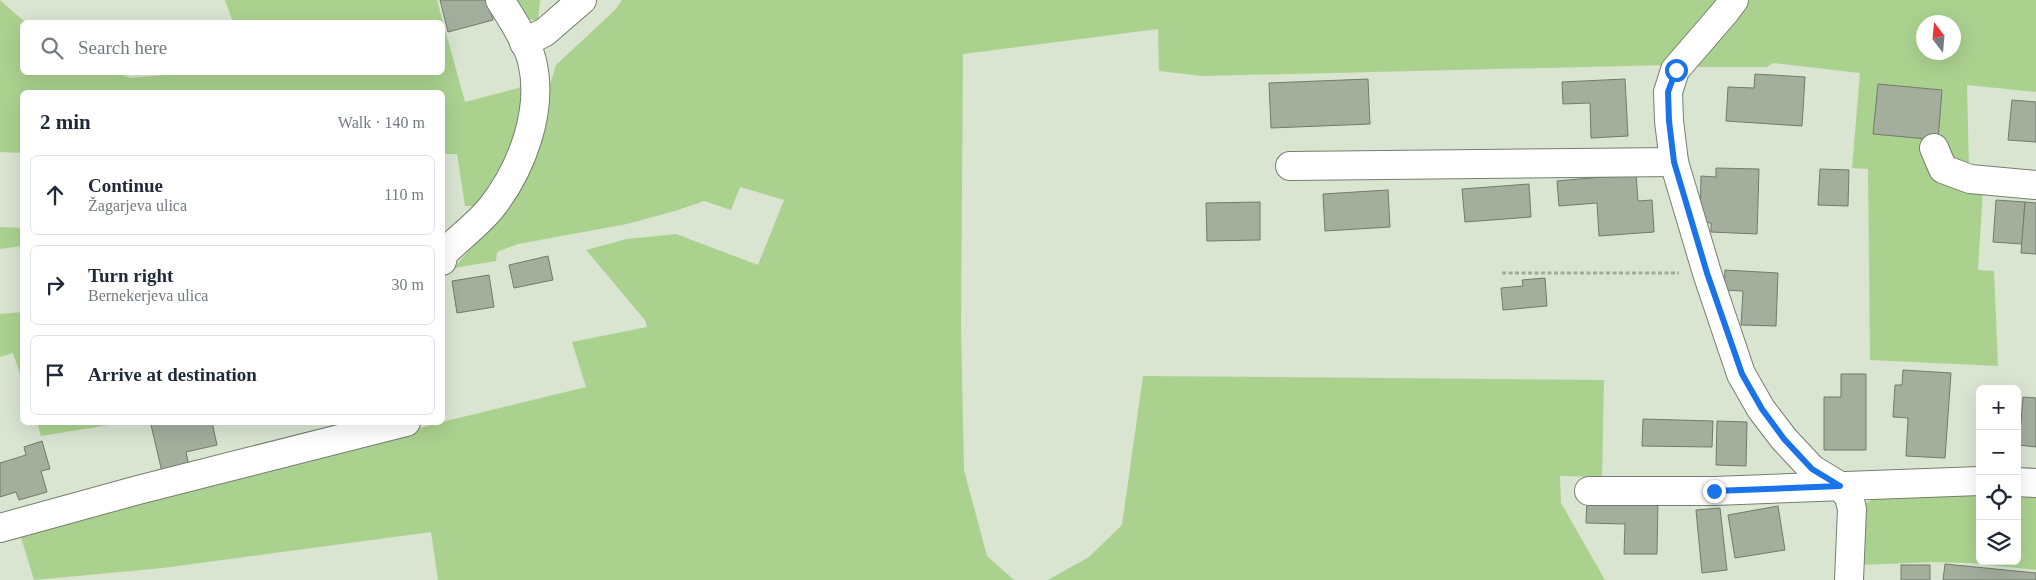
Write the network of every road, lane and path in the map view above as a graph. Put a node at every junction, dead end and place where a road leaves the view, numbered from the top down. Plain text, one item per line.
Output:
1 (500, 0) edge
2 (582, 0) edge
3 (1734, 0) edge
4 (524, 44) junction
5 (1934, 148) dead end
6 (1674, 162) junction
7 (1290, 166) dead end
8 (2036, 184) edge
9 (445, 252) edge
10 (1502, 273) dead end
11 (1707, 273) junction
12 (394, 425) edge
13 (1976, 481) edge
14 (2021, 482) edge
15 (2036, 483) edge
16 (1840, 486) junction
17 (1589, 491) dead end
18 (0, 528) edge
19 (1849, 580) edge

1 - 4 street
2 - 4 street
3 - 6 street
4 - 9 street
5 - 8 street
6 - 7 street
6 - 11 street
10 - 11 path
11 - 16 street
12 - 18 street
13 - 16 street
14 - 15 street
16 - 17 street
16 - 19 street

